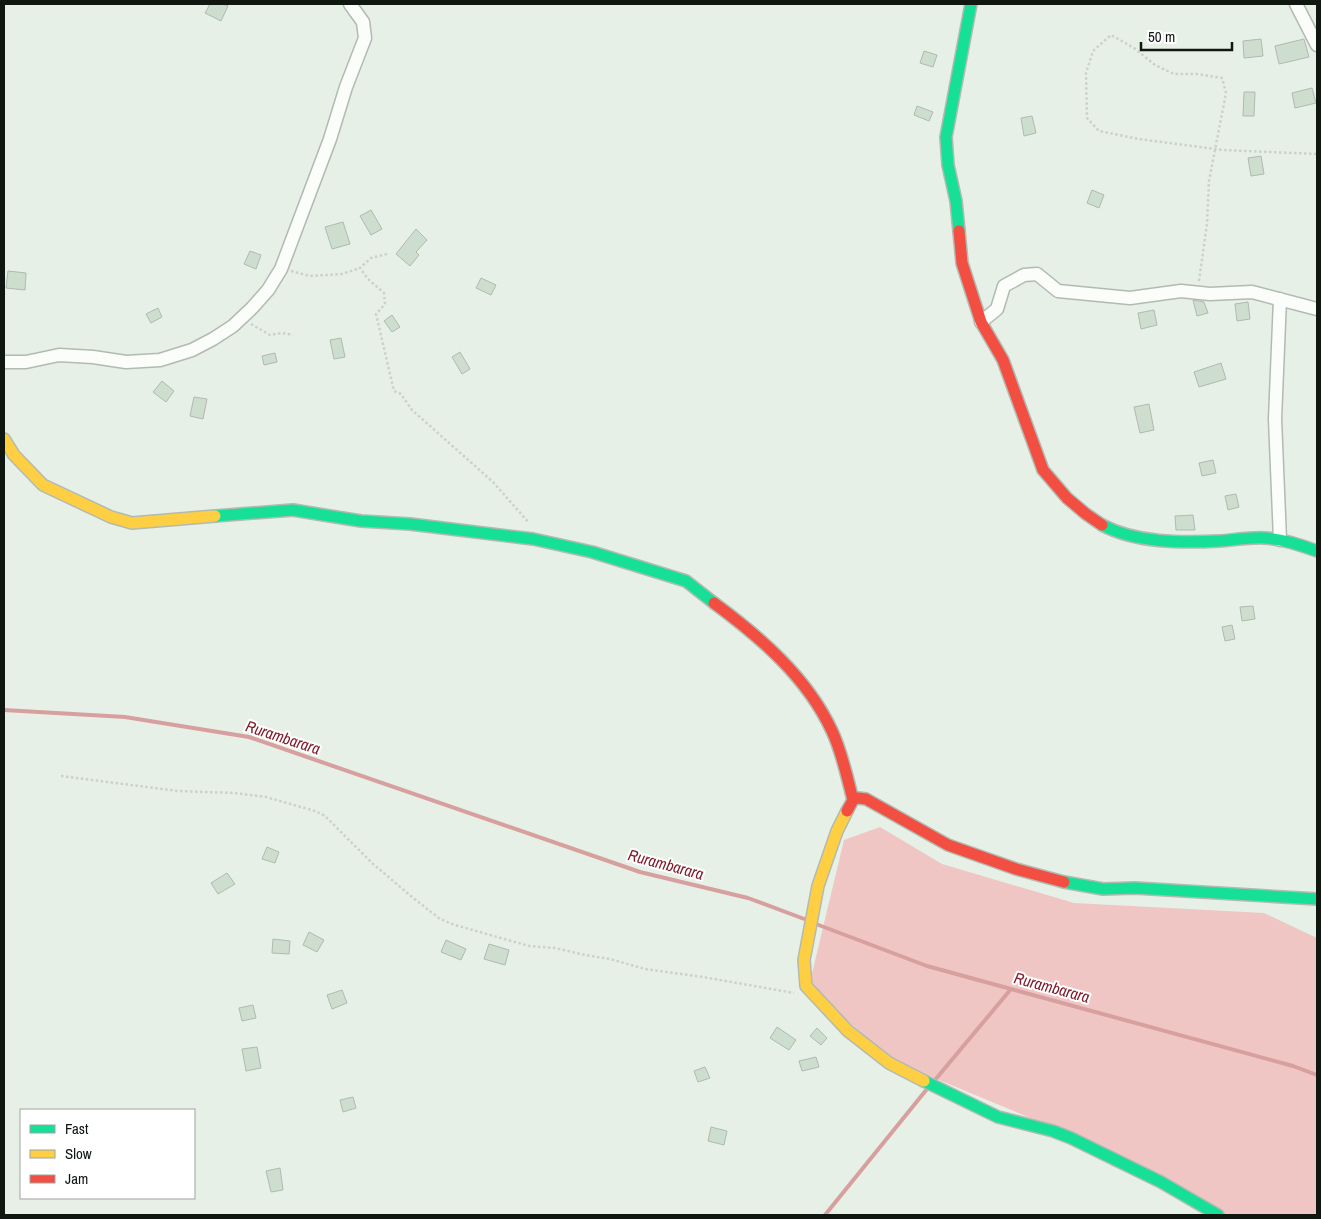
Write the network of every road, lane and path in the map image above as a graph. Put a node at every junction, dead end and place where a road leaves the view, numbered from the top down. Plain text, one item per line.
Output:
1 (971, 4) edge
2 (1296, 4) edge
3 (352, 5) edge
4 (1317, 45) edge
5 (1215, 149) junction
6 (1317, 154) edge
7 (387, 254) dead end
8 (360, 268) junction
9 (281, 269) junction
10 (1198, 293) junction
11 (1280, 299) junction
12 (1317, 309) edge
13 (241, 318) junction
14 (981, 322) junction
15 (293, 334) dead end
16 (4, 362) edge
17 (4, 440) edge
18 (533, 539) junction
19 (1280, 540) junction
20 (1317, 550) edge
21 (61, 776) dead end
22 (853, 800) junction
23 (1317, 899) edge
24 (818, 998) junction
25 (1218, 1215) edge

1 - 14 street
2 - 4 street
3 - 9 street
5 - 5 path
5 - 6 path
5 - 10 path
7 - 8 path
8 - 9 path
8 - 18 path
9 - 13 street
10 - 11 street
10 - 14 street
11 - 12 street
11 - 19 street
13 - 15 path
13 - 16 street
14 - 19 street
17 - 18 street
18 - 22 street
19 - 20 street
21 - 24 path
22 - 23 street
22 - 24 street
24 - 25 street

